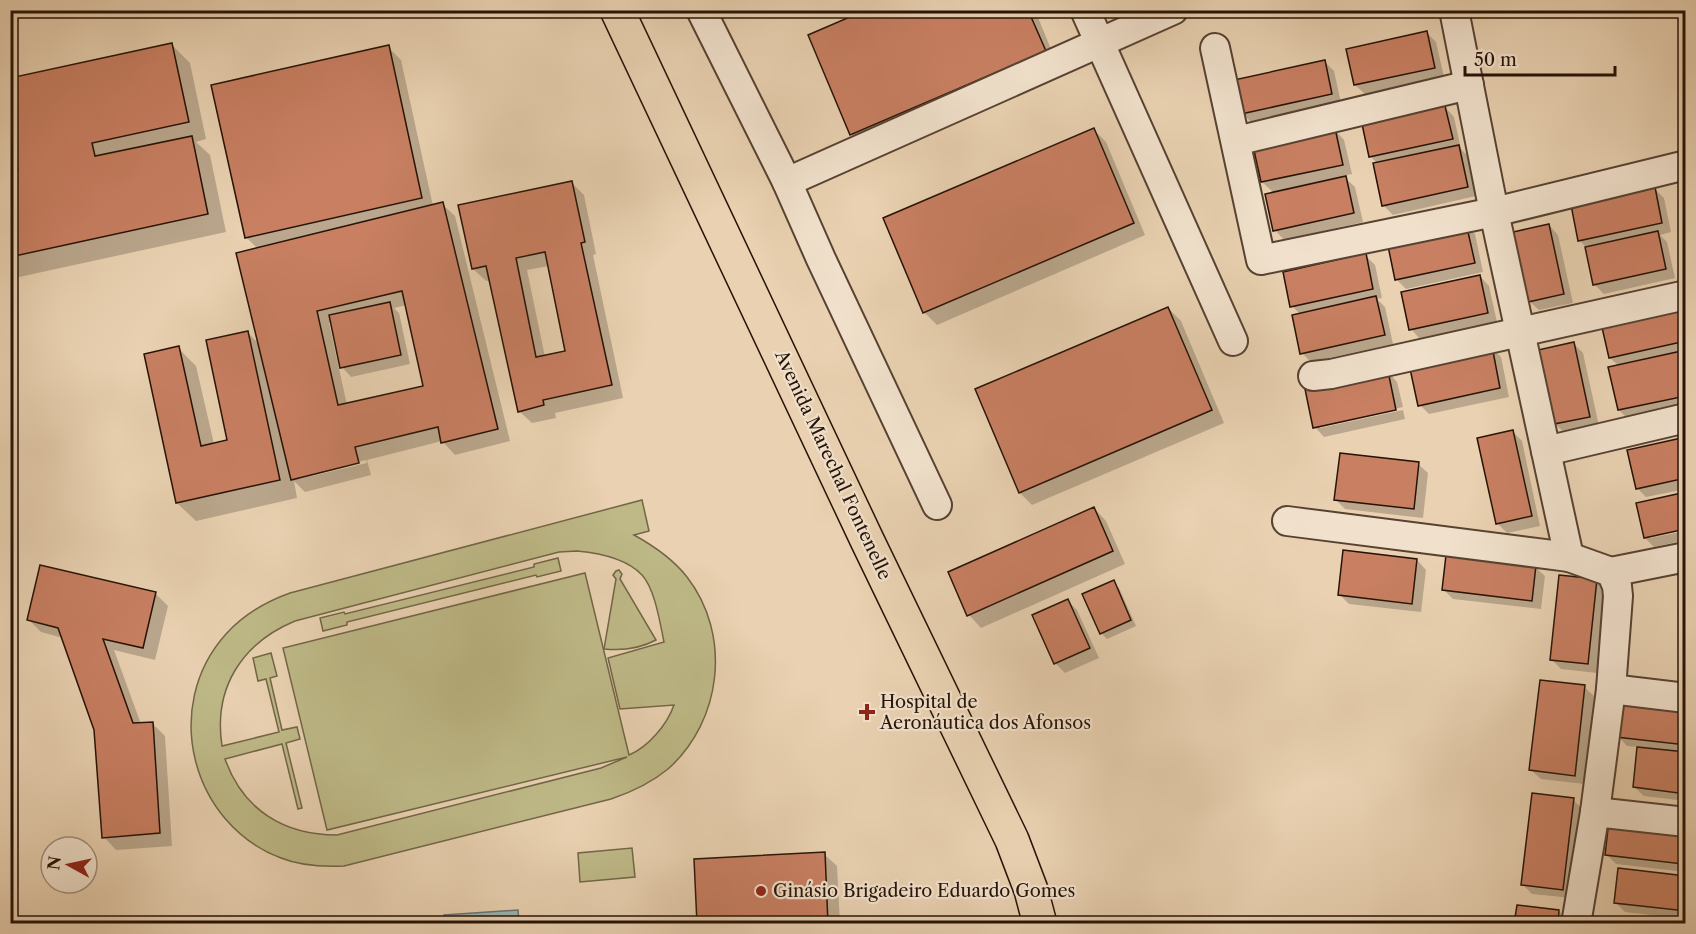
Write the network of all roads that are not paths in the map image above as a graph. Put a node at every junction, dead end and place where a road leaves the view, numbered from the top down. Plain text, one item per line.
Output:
1 (617, 10) edge
2 (701, 10) edge
3 (1085, 10) edge
4 (1173, 10) edge
5 (1454, 10) edge
6 (1101, 44) junction
7 (1215, 48) dead end
8 (1469, 85) junction
9 (1236, 141) junction
10 (1686, 165) edge
11 (787, 182) junction
12 (1494, 212) junction
13 (1686, 295) edge
14 (1520, 330) junction
15 (1233, 341) dead end
16 (1313, 376) dead end
17 (1686, 418) edge
18 (1546, 451) junction
19 (937, 505) dead end
20 (1287, 521) dead end
21 (1569, 557) junction
22 (1686, 557) edge
23 (1611, 572) junction
24 (1611, 689) junction
25 (1686, 698) edge
26 (1595, 812) junction
27 (1686, 822) edge
28 (1040, 924) edge
29 (1576, 924) edge

1 - 28 main road, Avenida Marechal Fontenelle
2 - 11 street
3 - 6 street
4 - 6 street
5 - 8 street
6 - 11 street
6 - 15 street
7 - 9 street
8 - 9 street
8 - 12 street
9 - 12 street
10 - 12 street
11 - 19 street
12 - 14 street
13 - 14 street
14 - 16 street
14 - 18 street
17 - 18 street
18 - 21 street
20 - 21 street
21 - 23 street
22 - 23 street
23 - 24 street
24 - 25 street
24 - 26 street
26 - 27 street
26 - 29 street

